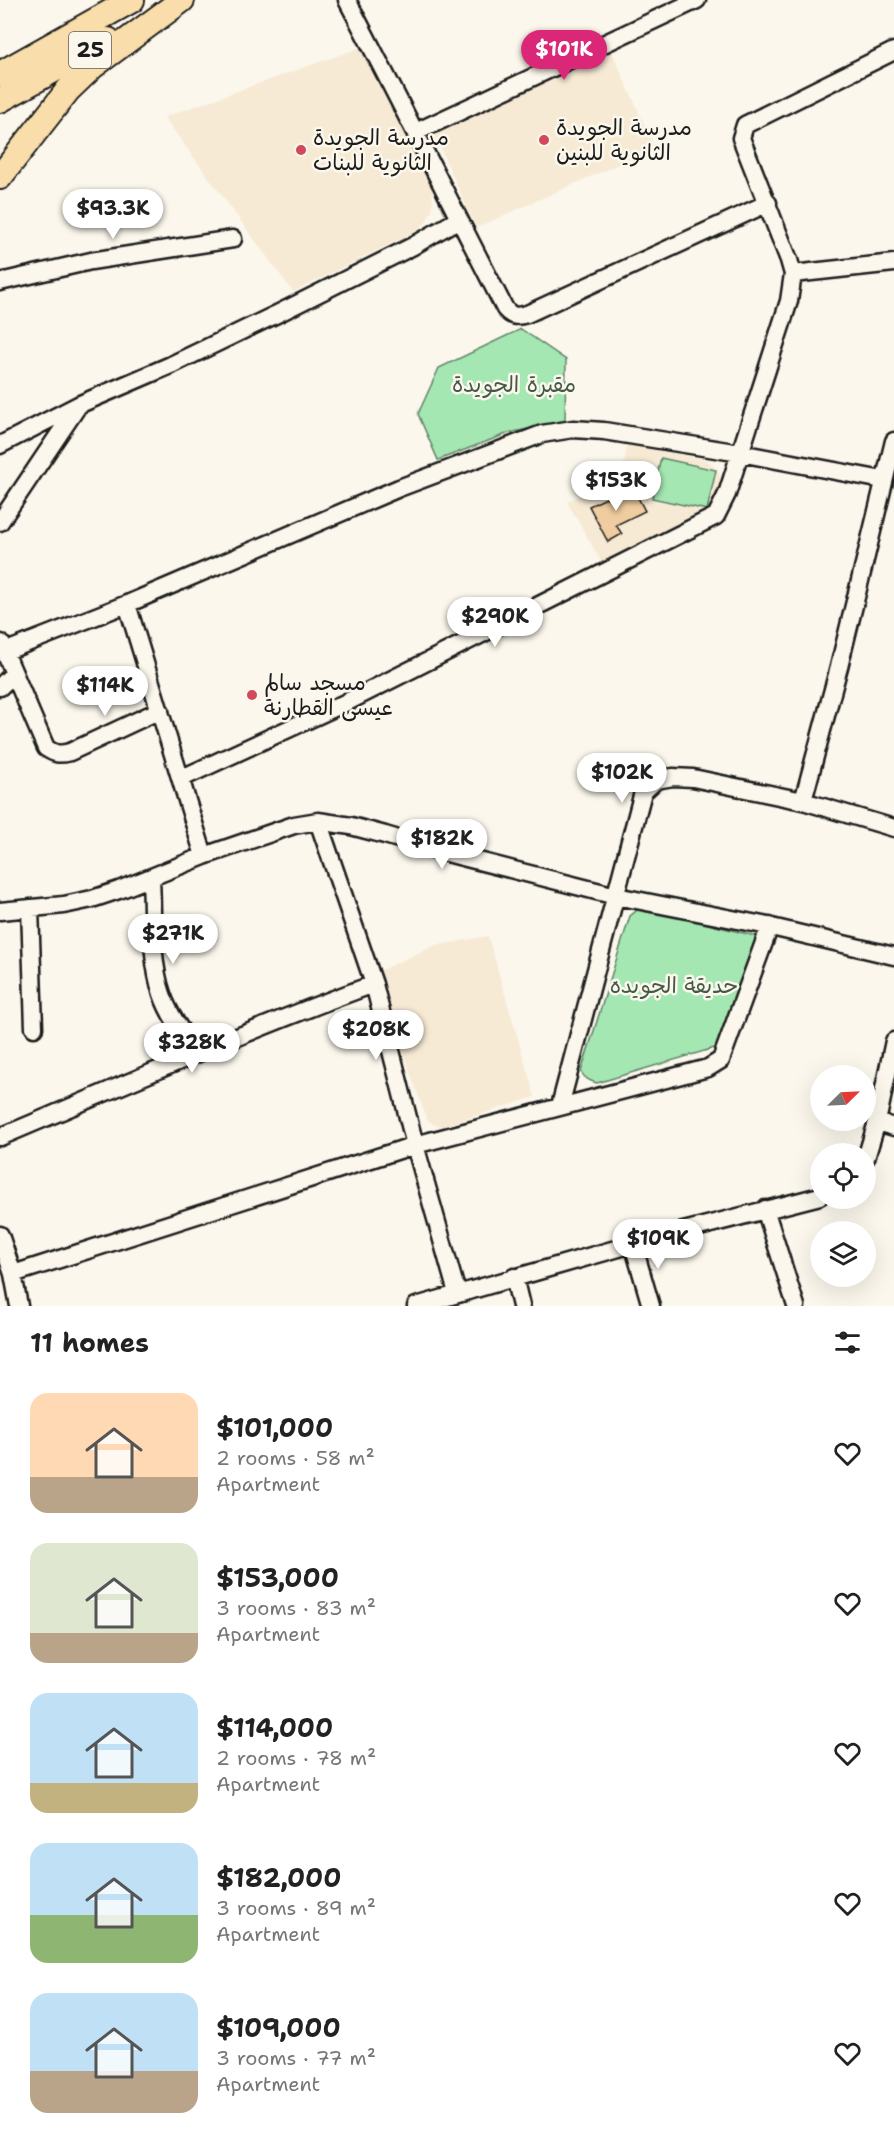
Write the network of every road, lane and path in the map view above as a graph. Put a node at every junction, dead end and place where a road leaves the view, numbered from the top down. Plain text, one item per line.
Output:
1 (132, 0) edge
2 (180, 0) edge
3 (347, 0) edge
4 (697, 0) edge
5 (894, 51) edge
6 (0, 74) edge
7 (0, 100) edge
8 (416, 132) junction
9 (0, 177) edge
10 (768, 203) junction
11 (459, 219) junction
12 (233, 239) dead end
13 (894, 263) edge
14 (793, 274) junction
15 (0, 282) edge
16 (78, 405) junction
17 (894, 441) edge
18 (0, 445) edge
19 (740, 453) junction
20 (883, 480) junction
21 (0, 522) edge
22 (127, 604) junction
23 (2, 647) edge
24 (13, 674) junction
25 (0, 687) edge
26 (160, 710) junction
27 (182, 778) junction
28 (803, 801) junction
29 (318, 821) junction
30 (894, 828) edge
31 (204, 856) junction
32 (151, 878) junction
33 (616, 896) junction
34 (30, 908) junction
35 (0, 911) edge
36 (770, 926) junction
37 (894, 956) edge
38 (374, 984) junction
39 (34, 1028) dead end
40 (894, 1041) edge
41 (197, 1053) junction
42 (560, 1106) junction
43 (877, 1122) junction
44 (894, 1127) edge
45 (0, 1137) edge
46 (871, 1143) edge
47 (415, 1145) junction
48 (810, 1198) edge
49 (765, 1209) junction
50 (0, 1235) edge
51 (633, 1244) junction
52 (13, 1274) junction
53 (514, 1277) junction
54 (458, 1293) junction
55 (19, 1306) edge
56 (416, 1306) edge
57 (521, 1306) edge
58 (651, 1306) edge
59 (796, 1306) edge

1 - 6 highway, 25
2 - 7 highway, 25
2 - 9 highway
3 - 8 street
4 - 8 street
5 - 10 street
8 - 11 street
10 - 11 street
10 - 14 street
11 - 16 street
12 - 15 street
13 - 14 street
14 - 19 street
16 - 18 street
16 - 21 street
17 - 20 street
19 - 20 street
19 - 22 street
19 - 27 street
20 - 28 street
22 - 23 street
22 - 26 street
23 - 24 street
24 - 25 street
24 - 26 street
26 - 27 street
27 - 31 street
28 - 30 street
28 - 33 street
29 - 31 street
29 - 33 street
29 - 38 street
31 - 32 street
32 - 34 street
32 - 41 street
33 - 36 street
33 - 42 street
34 - 35 street
34 - 39 street
36 - 37 street
36 - 42 street
38 - 41 street
38 - 47 street
40 - 43 street
41 - 45 street
42 - 47 street
43 - 44 street
43 - 46 street
47 - 52 street
47 - 54 street
48 - 49 street
49 - 51 street
49 - 59 street
50 - 52 street
51 - 53 street
51 - 58 street
52 - 55 street
53 - 54 street
53 - 57 street
54 - 56 street

